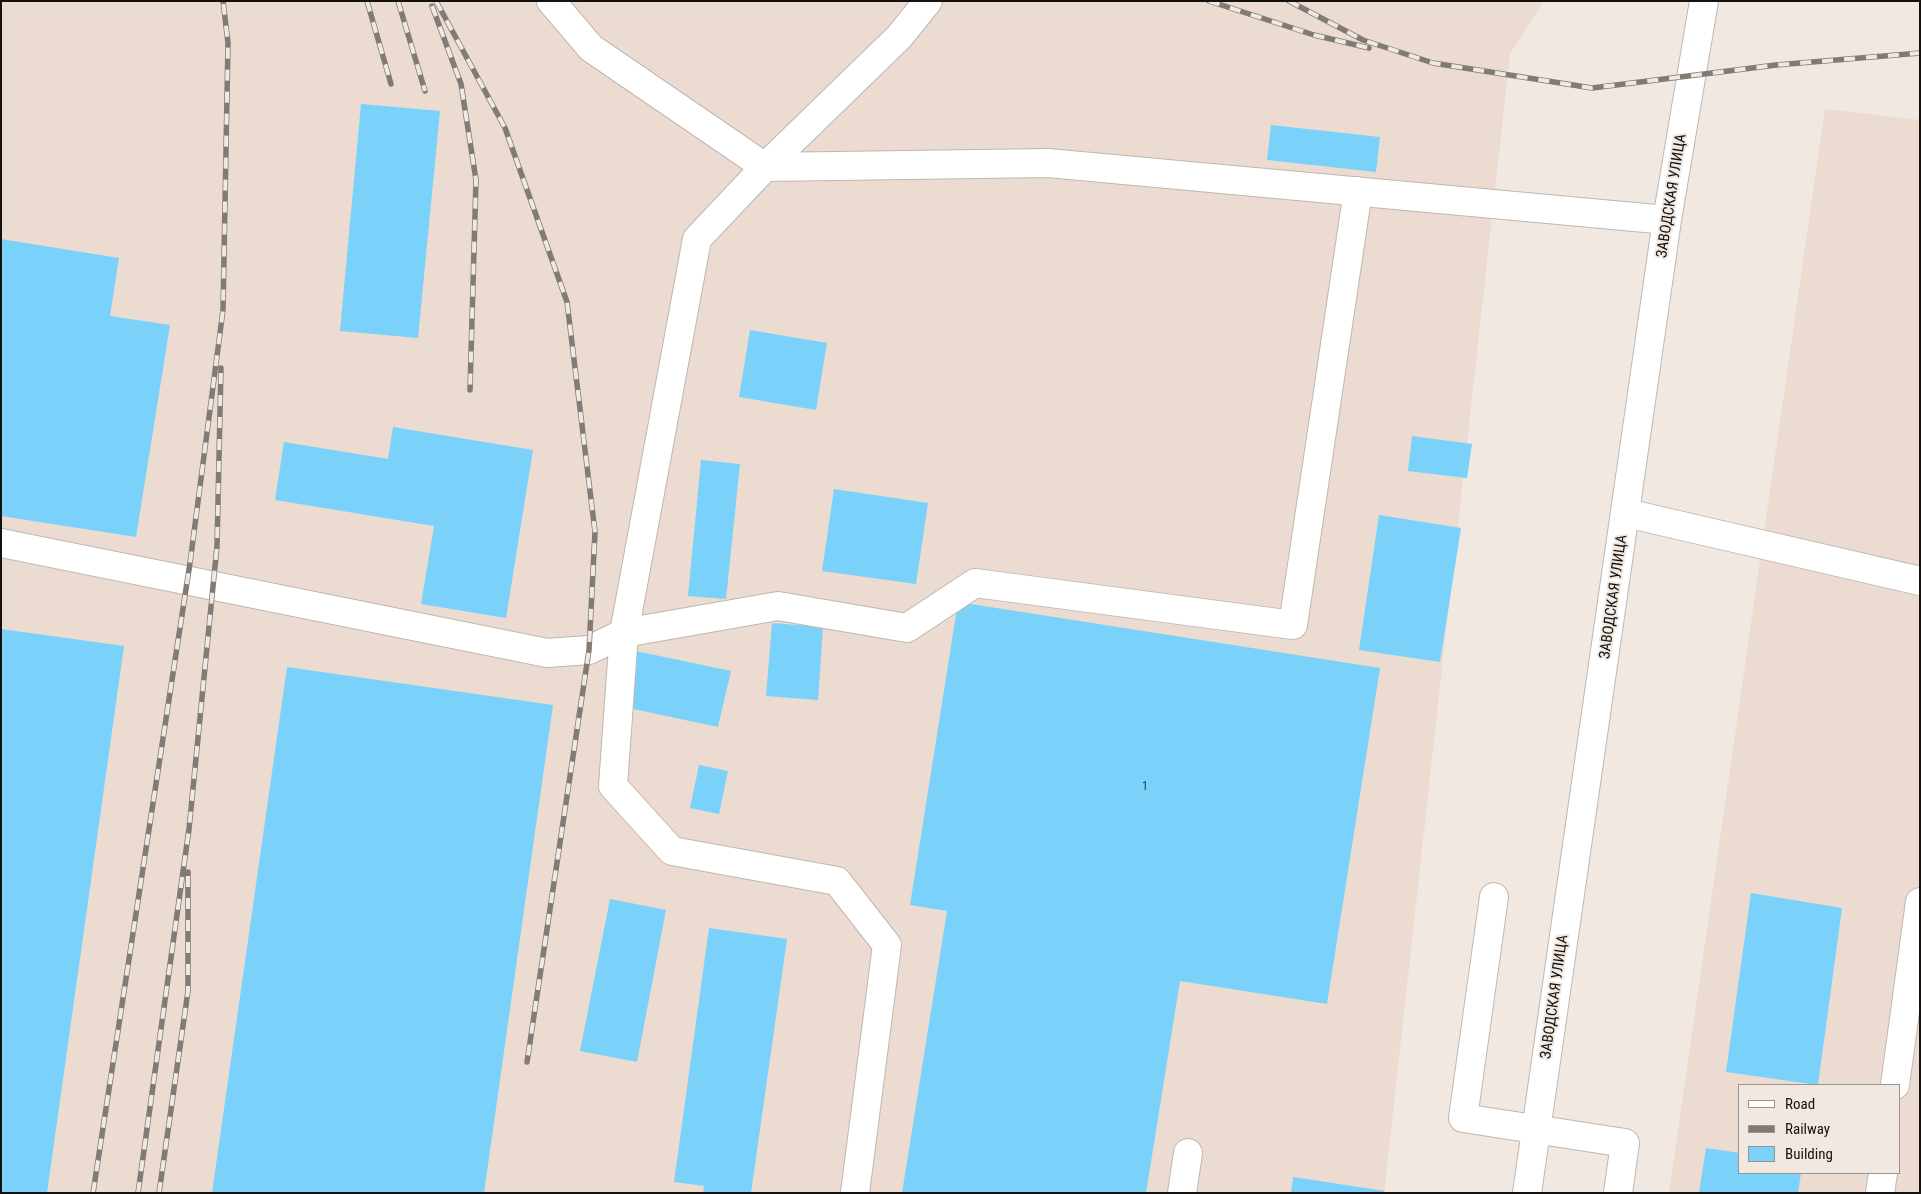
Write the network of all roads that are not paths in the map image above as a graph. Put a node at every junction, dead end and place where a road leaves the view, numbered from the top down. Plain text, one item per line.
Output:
1 (551, 1) edge
2 (928, 1) edge
3 (1704, 1) edge
4 (765, 167) junction
5 (1358, 192) junction
6 (1667, 220) junction
7 (1626, 513) junction
8 (1, 544) edge
9 (1920, 581) edge
10 (624, 633) junction
11 (1494, 897) dead end
12 (1920, 902) edge
13 (1895, 1084) edge
14 (1536, 1129) junction
15 (1188, 1153) dead end
16 (1883, 1174) edge
17 (855, 1193) edge
18 (1182, 1193) edge
19 (1527, 1193) edge
20 (1618, 1193) edge
21 (1880, 1193) edge

1 - 4 street
2 - 4 street
3 - 6 street, ЗАВОДСКАЯ УЛИЦА
4 - 5 street
4 - 10 street
5 - 6 street
5 - 10 street
6 - 7 street, ЗАВОДСКАЯ УЛИЦА
7 - 9 street
7 - 14 street, ЗАВОДСКАЯ УЛИЦА
8 - 10 street
10 - 17 street
11 - 14 street
12 - 13 street
14 - 19 street, ЗАВОДСКАЯ УЛИЦА
14 - 20 street
15 - 18 street
16 - 21 street

